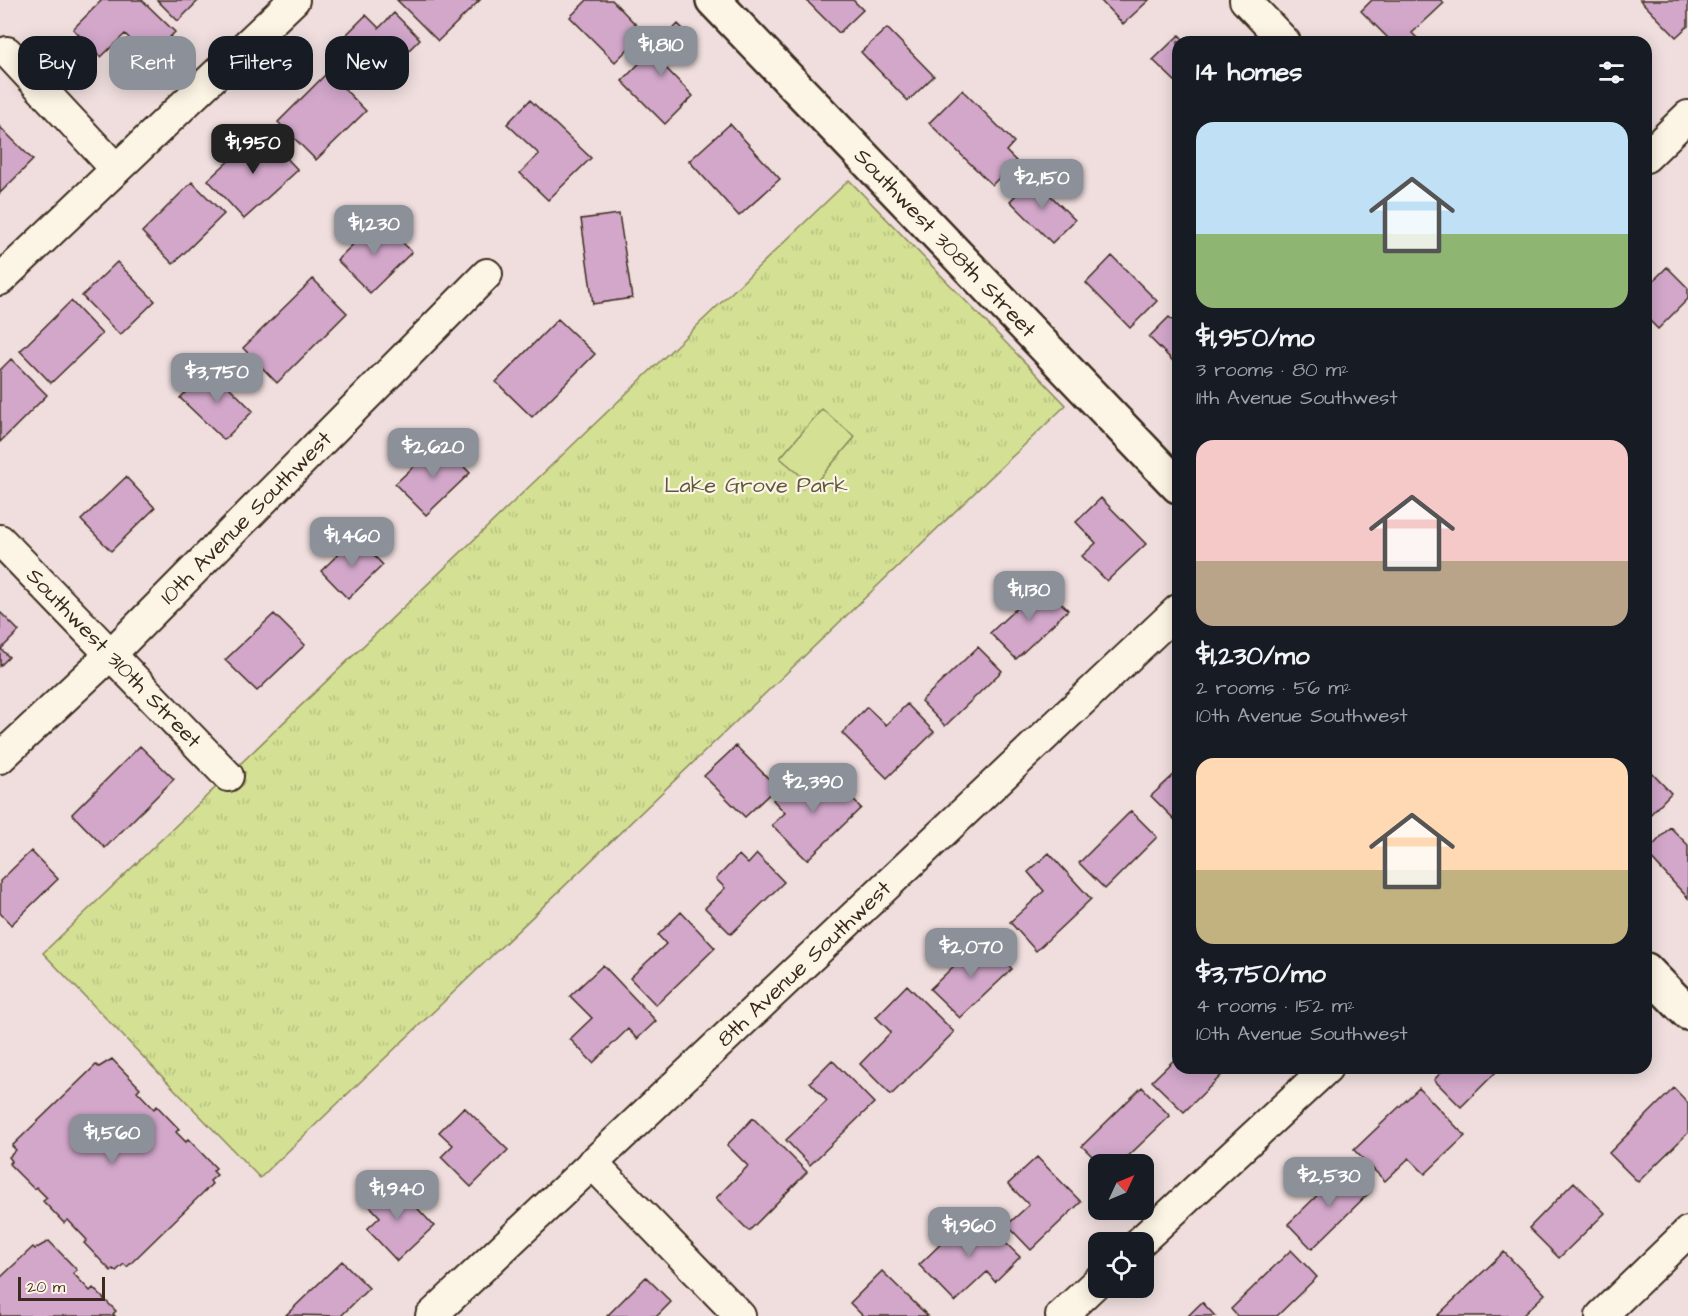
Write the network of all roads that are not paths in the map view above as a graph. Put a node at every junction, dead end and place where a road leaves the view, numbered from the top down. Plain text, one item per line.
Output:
1 (294, 0) edge
2 (713, 0) edge
3 (1245, 0) edge
4 (1279, 36) edge
5 (7, 52) dead end
6 (1688, 116) edge
7 (1652, 150) edge
8 (116, 170) junction
9 (487, 274) dead end
10 (0, 280) edge
11 (1172, 480) edge
12 (0, 540) edge
13 (1172, 616) edge
14 (111, 654) junction
15 (0, 758) edge
16 (228, 776) dead end
17 (1652, 976) edge
18 (1688, 1012) edge
19 (1321, 1074) edge
20 (592, 1163) junction
21 (1151, 1232) edge
22 (1688, 1232) edge
23 (1088, 1290) edge
24 (431, 1316) edge
25 (740, 1316) edge
26 (1061, 1316) edge
27 (1601, 1316) edge

1 - 8 street
2 - 11 street, Southwest 308th Street
3 - 4 street
5 - 8 street
6 - 7 street
8 - 10 street
9 - 14 street, 10th Avenue Southwest
12 - 14 street, Southwest 310th Street
13 - 20 street, 8th Avenue Southwest
14 - 15 street, 10th Avenue Southwest
14 - 16 street, Southwest 310th Street
17 - 18 street
19 - 21 street
20 - 24 street, 8th Avenue Southwest
20 - 25 street
22 - 27 street
23 - 26 street

